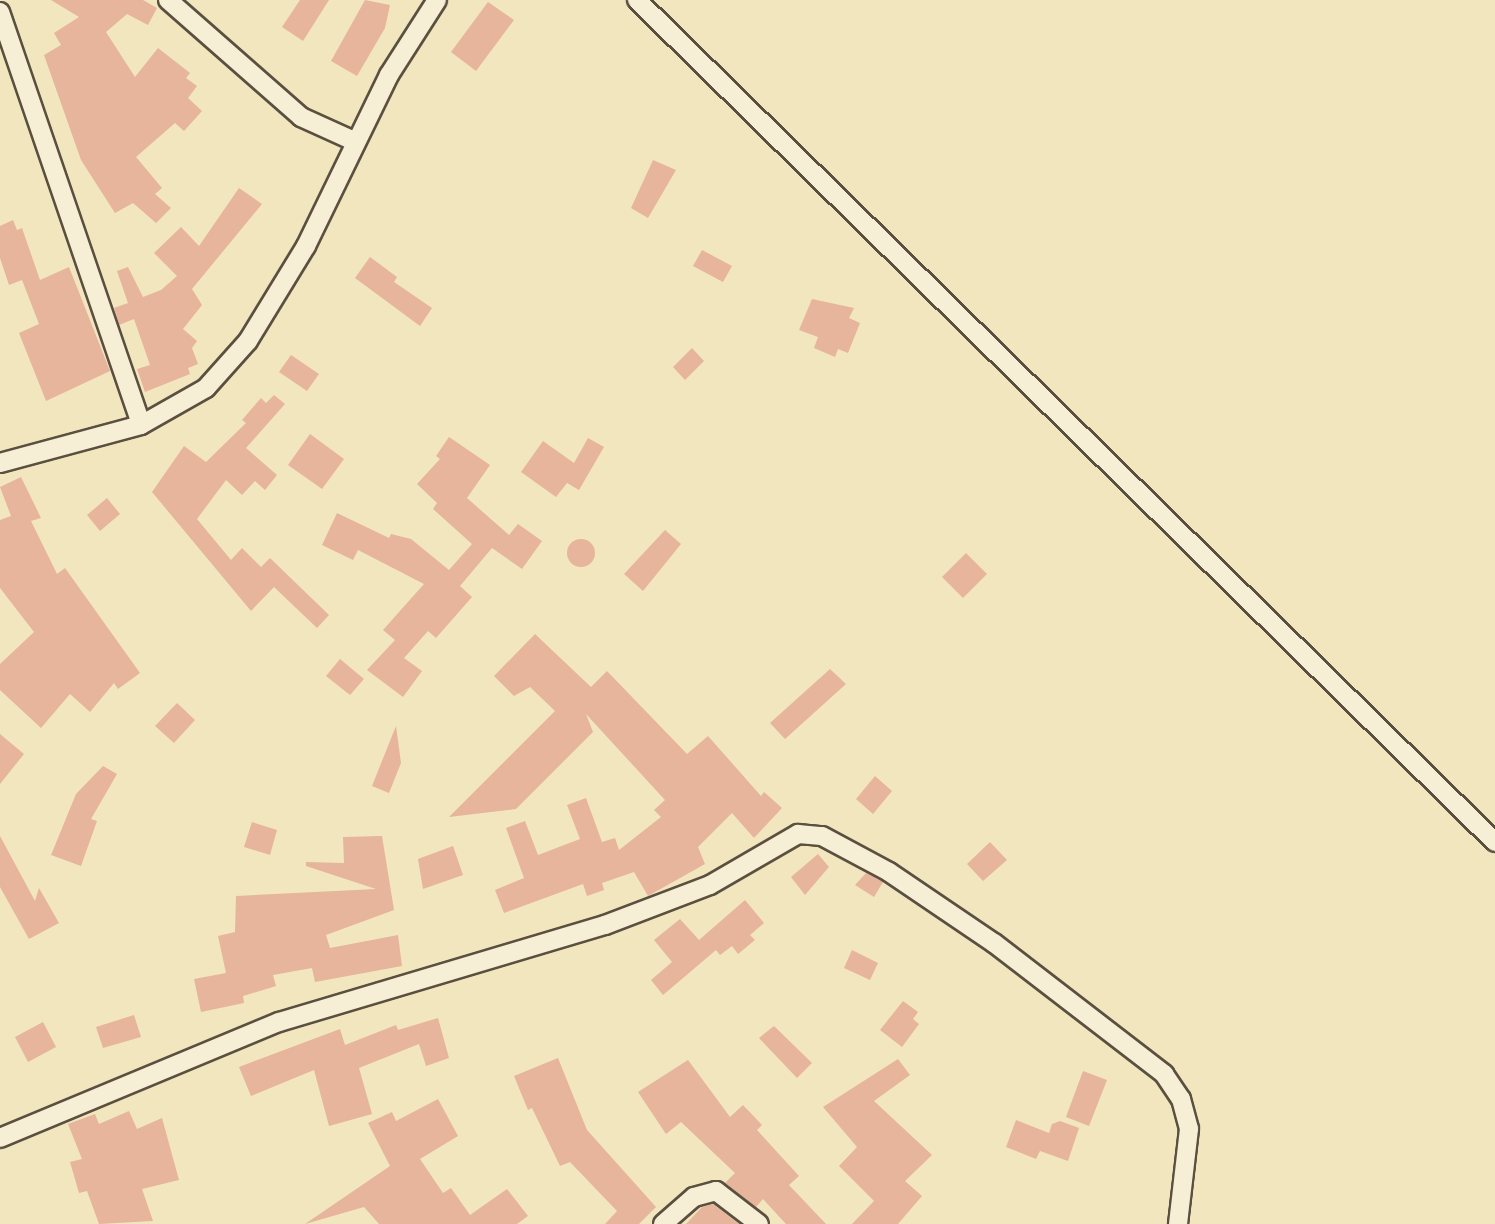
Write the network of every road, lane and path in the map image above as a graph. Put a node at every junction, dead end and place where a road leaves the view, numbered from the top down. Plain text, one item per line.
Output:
1 (168, 0) edge
2 (437, 0) edge
3 (637, 0) edge
4 (5, 9) edge
5 (356, 142) junction
6 (141, 425) junction
7 (0, 463) edge
8 (1495, 842) edge
9 (0, 1138) edge
10 (663, 1224) edge
11 (759, 1224) edge
12 (1178, 1224) edge

1 - 5 street
2 - 5 street
3 - 8 street
4 - 6 street
5 - 6 street
6 - 7 street
9 - 12 street
10 - 11 street

